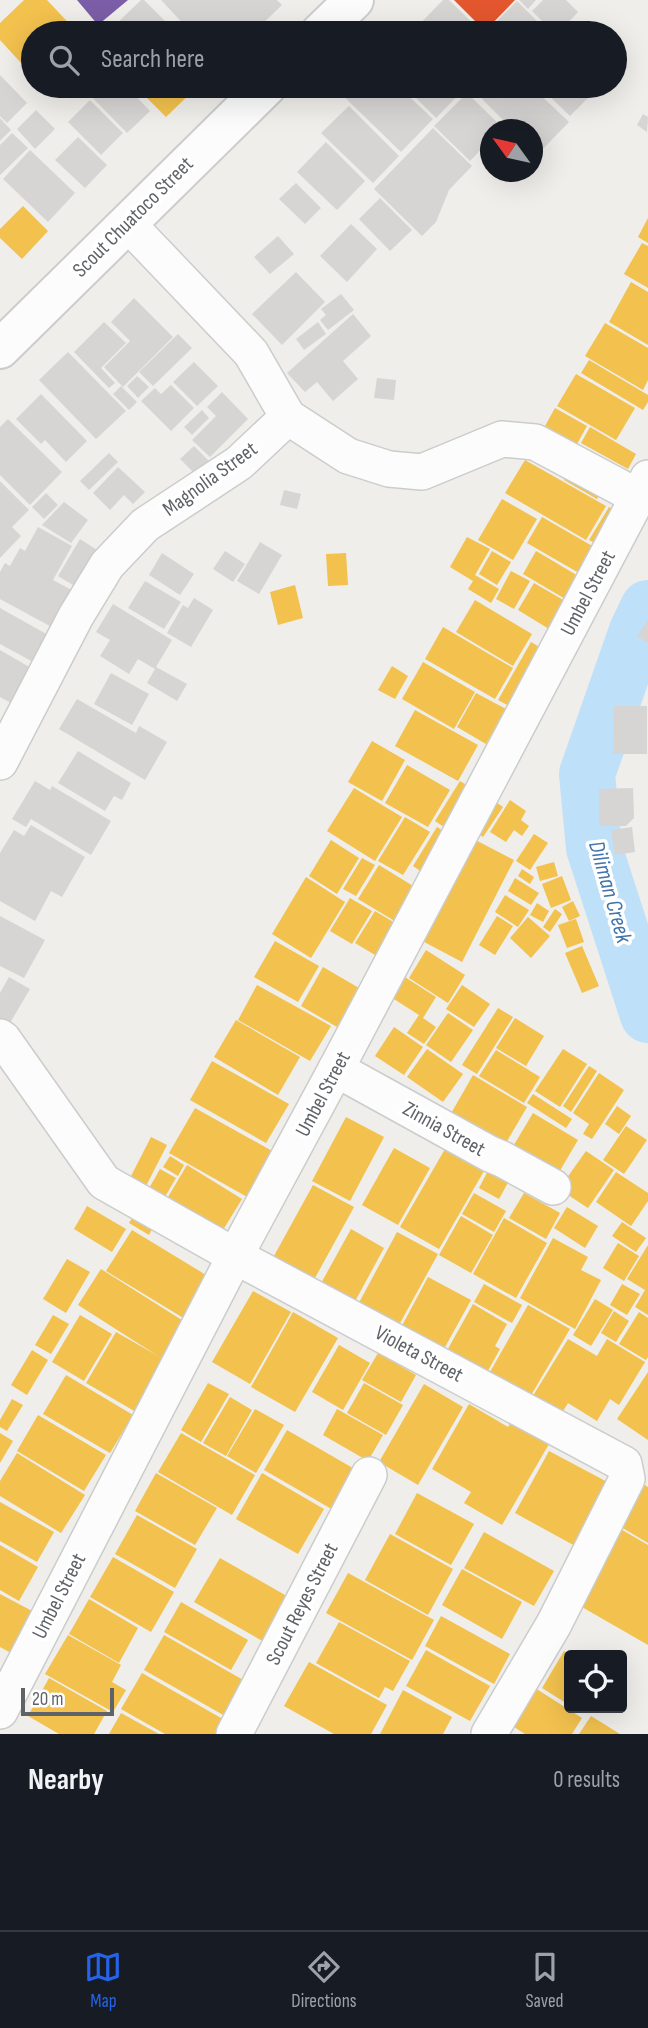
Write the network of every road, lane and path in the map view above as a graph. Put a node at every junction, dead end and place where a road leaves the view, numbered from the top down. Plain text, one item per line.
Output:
1 (354, 0) edge
2 (332, 21) edge
3 (255, 98) edge
4 (127, 223) junction
5 (0, 349) edge
6 (288, 417) junction
7 (643, 488) edge
8 (0, 762) edge
9 (0, 1037) edge
10 (336, 1069) junction
11 (553, 1187) dead end
12 (235, 1256) junction
13 (369, 1475) dead end
14 (0, 1711) edge
15 (246, 1731) edge
16 (489, 1734) edge

1 - 2 street
3 - 4 street, Scout Chuatoco Street
4 - 5 street, Scout Chuatoco Street
4 - 6 street
6 - 7 street
6 - 8 street, Magnolia Street
7 - 10 street, Umbel Street
9 - 12 street, Violeta Street
10 - 11 street, Zinnia Street
10 - 12 street, Umbel Street
12 - 14 street, Umbel Street
12 - 16 street, Violeta Street
13 - 15 street, Scout Reyes Street

